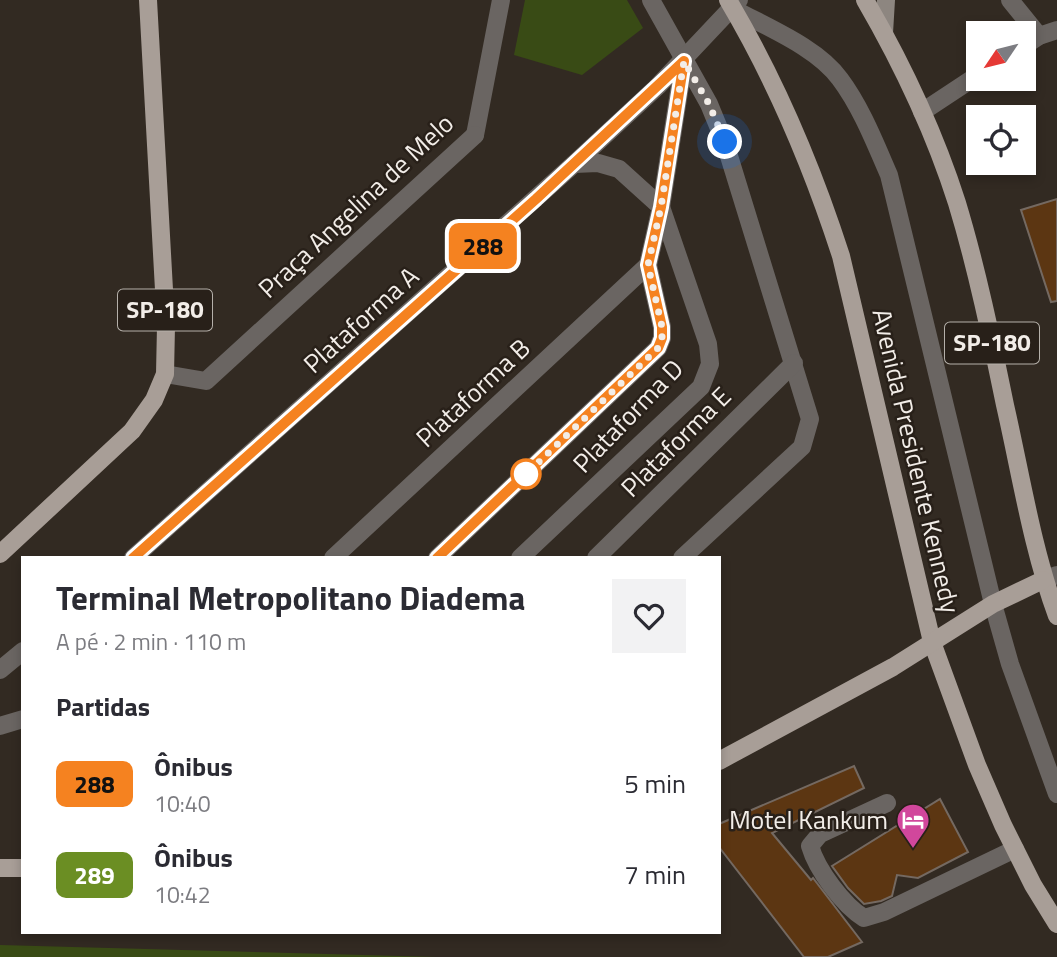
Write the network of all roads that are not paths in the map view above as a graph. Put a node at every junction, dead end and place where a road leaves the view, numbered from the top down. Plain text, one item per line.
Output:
1 (148, 0) edge
2 (501, 0) edge
3 (651, 0) edge
4 (864, 0) edge
5 (886, 0) edge
6 (1010, 0) edge
7 (733, 3) edge
8 (1057, 30) edge
9 (884, 33) junction
10 (1039, 36) junction
11 (1036, 38) edge
12 (684, 61) junction
13 (966, 83) edge
14 (922, 112) junction
15 (574, 164) junction
16 (661, 207) junction
17 (648, 265) junction
18 (794, 363) junction
19 (165, 374) junction
20 (0, 554) edge
21 (135, 556) edge
22 (335, 556) edge
23 (439, 556) edge
24 (522, 556) edge
25 (598, 556) edge
26 (684, 556) edge
27 (1050, 577) edge
28 (993, 604) junction
29 (1057, 616) edge
30 (932, 642) junction
31 (21, 654) edge
32 (0, 670) edge
33 (21, 720) edge
34 (0, 726) edge
35 (721, 760) edge
36 (1057, 794) edge
37 (887, 803) dead end
38 (1015, 849) junction
39 (0, 868) edge
40 (21, 868) edge
41 (1057, 924) edge

1 - 19 main road, SP-180
2 - 19 street, Praça Angelina de Melo
3 - 12 street
4 - 9 main road, SP-180
5 - 9 main road
6 - 10 street
7 - 12 street, Plataforma A
7 - 28 street
7 - 30 main road, Avenida Presidente Kennedy
8 - 10 street
9 - 14 main road, SP-180
10 - 11 street
12 - 15 street, Plataforma A
12 - 16 street
12 - 18 street
13 - 14 street
14 - 27 main road, SP-180
15 - 16 street
15 - 21 street, Plataforma A
16 - 17 street
16 - 24 street, Plataforma D
17 - 22 street, Plataforma B
17 - 23 street
18 - 25 street, Plataforma E
18 - 26 street
19 - 20 main road, SP-180
27 - 28 main road
27 - 29 main road
28 - 30 main road
28 - 36 street
30 - 35 main road
30 - 38 main road, Avenida Presidente Kennedy
31 - 32 street
33 - 34 street
37 - 38 street
38 - 41 main road, Avenida Presidente Kennedy
39 - 40 main road

